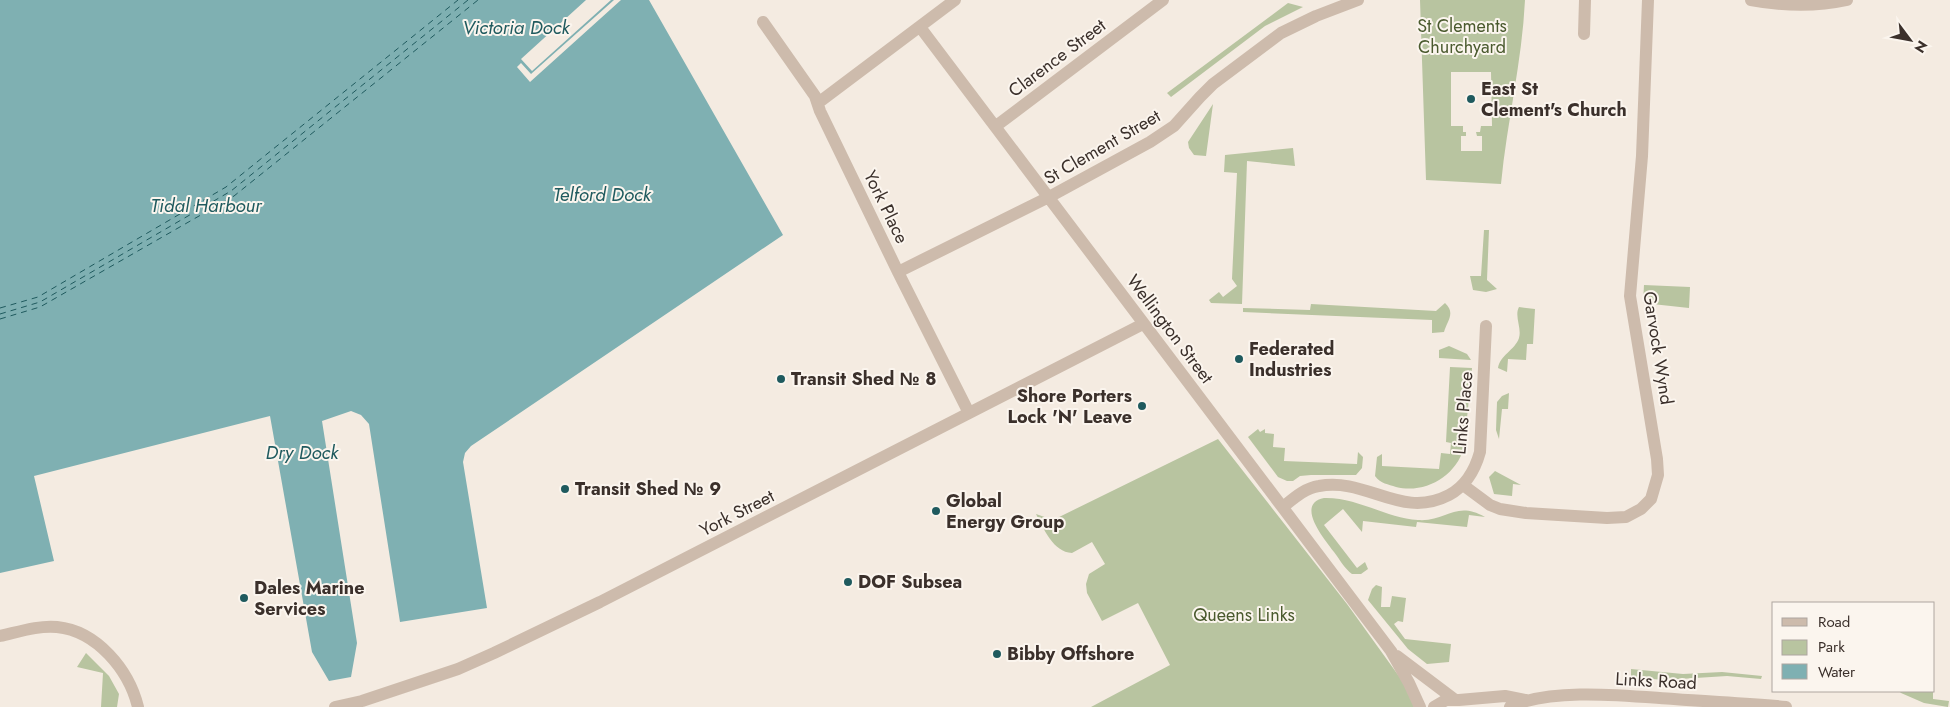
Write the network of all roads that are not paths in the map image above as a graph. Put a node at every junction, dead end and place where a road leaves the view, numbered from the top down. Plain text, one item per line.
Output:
1 (956, 0) edge
2 (1163, 0) edge
3 (1358, 0) edge
4 (1585, 0) edge
5 (1648, 0) edge
6 (1751, 0) edge
7 (1846, 0) edge
8 (763, 22) dead end
9 (920, 27) junction
10 (1584, 34) dead end
11 (818, 103) junction
12 (996, 126) junction
13 (1049, 197) junction
14 (898, 272) junction
15 (1144, 324) junction
16 (1486, 326) dead end
17 (969, 413) junction
18 (1463, 485) junction
19 (1283, 507) junction
20 (0, 636) edge
21 (1391, 652) junction
22 (1457, 700) junction
23 (1525, 700) junction
24 (138, 707) edge
25 (335, 707) edge
26 (1420, 707) edge
27 (1434, 707) edge
28 (1472, 707) edge
29 (1510, 707) edge
30 (1786, 707) edge

1 - 9 street
2 - 12 street, Clarence Street
3 - 13 street, St Clement Street
4 - 10 street
5 - 18 street, Garvock Wynd
6 - 7 street
8 - 11 street, York Place
9 - 11 street
9 - 12 street, Wellington Street
11 - 14 street, York Place
12 - 13 street, Wellington Street
13 - 14 street, St Clement Street
13 - 15 street, Wellington Street
14 - 17 street, York Place
15 - 17 street, York Street
15 - 19 street, Wellington Street
16 - 18 street, Links Place
17 - 25 street, York Street
18 - 19 street, Links Place
19 - 21 street, Wellington Street
20 - 24 street
21 - 22 street, Wellington Street
21 - 26 street, Wellington Street
22 - 23 street, Links Road
22 - 27 street, Links Road
22 - 28 street, Wellington Street
23 - 29 street, Links Road
23 - 30 street, Links Road

